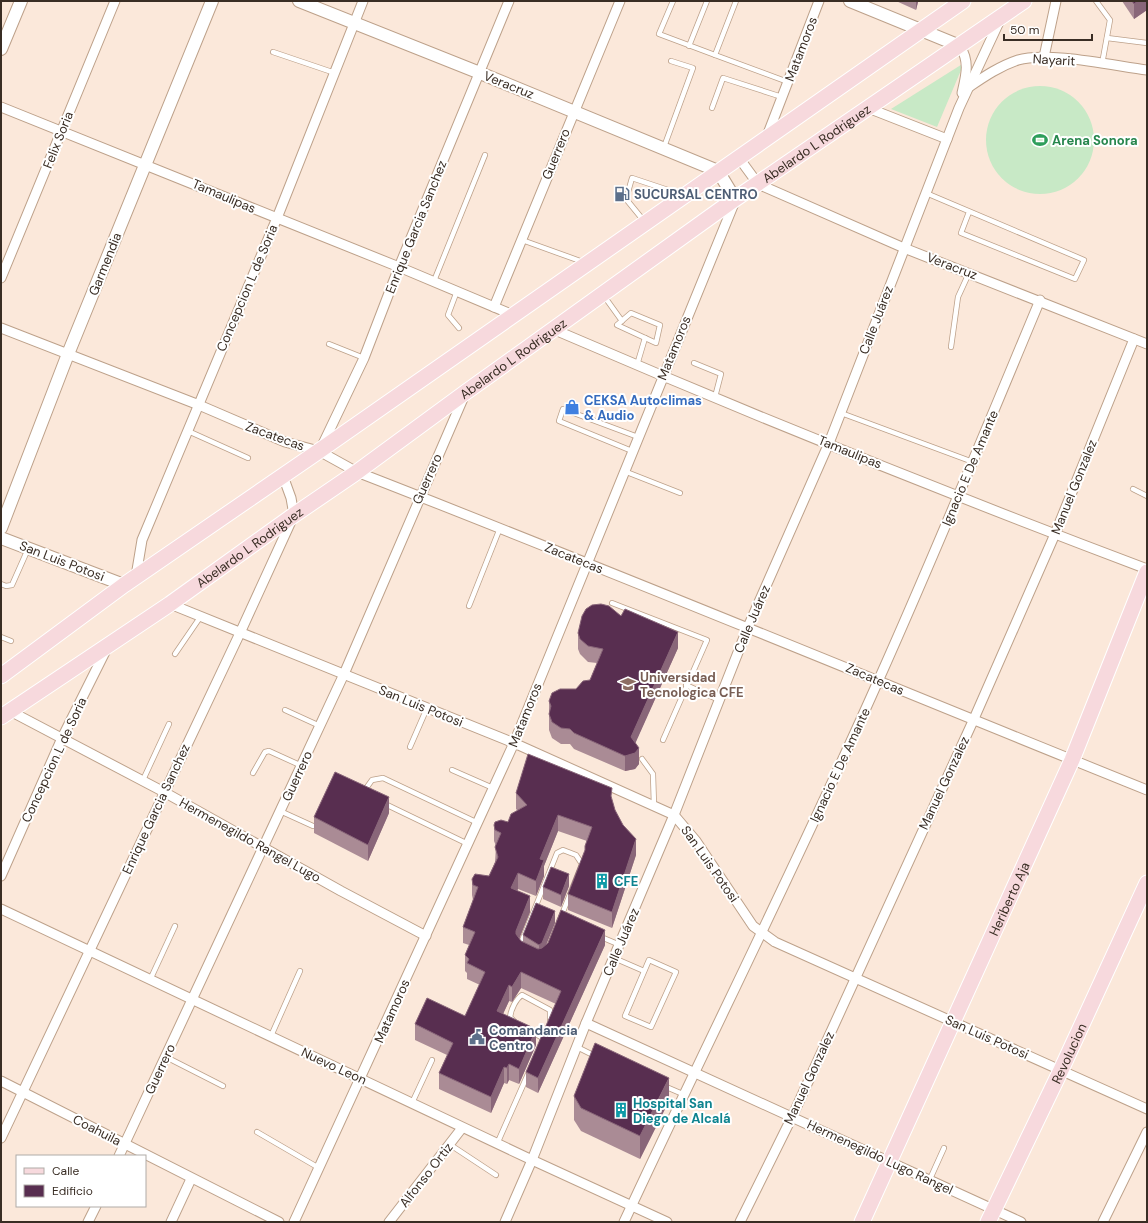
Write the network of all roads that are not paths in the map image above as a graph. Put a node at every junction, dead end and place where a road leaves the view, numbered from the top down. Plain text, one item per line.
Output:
1 (21, 1) edge
2 (115, 1) edge
3 (212, 1) edge
4 (300, 1) edge
5 (363, 1) edge
6 (509, 1) edge
7 (620, 1) edge
8 (673, 1) edge
9 (707, 1) edge
10 (736, 1) edge
11 (819, 1) edge
12 (850, 1) edge
13 (963, 1) edge
14 (1024, 1) edge
15 (1056, 1) edge
16 (1096, 1) edge
17 (1001, 18) junction
18 (355, 23) junction
19 (922, 30) junction
20 (1107, 38) junction
21 (1147, 43) edge
22 (689, 46) junction
23 (960, 46) junction
24 (1, 49) edge
25 (273, 52) dead end
26 (715, 55) junction
27 (1044, 57) junction
28 (671, 62) dead end
29 (1102, 64) junction
30 (1147, 70) edge
31 (335, 73) junction
32 (480, 73) junction
33 (788, 82) junction
34 (968, 88) junction
35 (782, 97) junction
36 (1, 107) edge
37 (712, 108) dead end
38 (868, 108) junction
39 (959, 108) junction
40 (574, 111) junction
41 (61, 132) junction
42 (947, 139) junction
43 (764, 141) junction
44 (663, 149) junction
45 (485, 155) dead end
46 (739, 158) junction
47 (146, 164) junction
48 (718, 171) junction
49 (758, 184) junction
50 (926, 193) junction
51 (684, 195) junction
52 (735, 199) junction
53 (969, 212) junction
54 (277, 218) junction
55 (645, 223) junction
56 (522, 240) junction
57 (904, 248) junction
58 (586, 263) junction
59 (399, 267) junction
60 (969, 273) junction
61 (1, 278) edge
62 (434, 281) junction
63 (457, 291) junction
64 (603, 294) junction
65 (1040, 300) junction
66 (494, 307) junction
67 (513, 315) junction
68 (622, 321) junction
69 (1, 328) edge
70 (459, 328) dead end
71 (555, 330) junction
72 (645, 338) junction
73 (1134, 339) junction
74 (329, 344) dead end
75 (1147, 344) edge
76 (951, 347) dead end
77 (68, 354) junction
78 (364, 358) junction
79 (694, 363) dead end
80 (637, 365) junction
81 (662, 376) junction
82 (466, 392) junction
83 (715, 398) junction
84 (199, 405) junction
85 (841, 413) junction
86 (188, 431) junction
87 (638, 437) junction
88 (828, 443) junction
89 (319, 451) junction
90 (632, 451) junction
91 (248, 458) dead end
92 (973, 462) junction
93 (624, 471) junction
94 (357, 472) junction
95 (283, 476) junction
96 (1133, 489) dead end
97 (680, 494) dead end
98 (959, 496) junction
99 (1147, 496) edge
100 (420, 497) junction
101 (294, 515) junction
102 (1, 528) edge
103 (500, 528) junction
104 (1055, 534) junction
105 (1, 538) edge
106 (28, 549) junction
107 (587, 563) junction
108 (1147, 570) edge
109 (130, 581) junction
110 (1, 584) edge
111 (170, 604) junction
112 (612, 604) dead end
113 (469, 606) dead end
114 (201, 616) junction
115 (748, 627) junction
116 (240, 633) junction
117 (1, 637) edge
118 (11, 641) dead end
119 (108, 645) junction
120 (175, 654) dead end
121 (344, 674) junction
122 (1, 676) edge
123 (879, 681) junction
124 (686, 685) junction
125 (719, 700) junction
126 (427, 708) junction
127 (285, 710) dead end
128 (6, 714) edge
129 (973, 721) junction
130 (170, 724) dead end
131 (320, 726) junction
132 (62, 738) junction
133 (663, 740) dead end
134 (514, 743) junction
135 (410, 746) dead end
136 (642, 759) dead end
137 (1072, 760) junction
138 (302, 766) junction
139 (452, 770) dead end
140 (253, 773) dead end
141 (143, 780) junction
142 (493, 788) junction
143 (1147, 790) edge
144 (164, 792) junction
145 (654, 806) junction
146 (280, 811) junction
147 (674, 815) junction
148 (478, 823) junction
149 (313, 826) edge
150 (468, 844) junction
151 (263, 848) junction
152 (1, 876) edge
153 (1147, 883) edge
154 (1, 909) edge
155 (560, 920) junction
156 (567, 923) edge
157 (175, 926) dead end
158 (593, 934) edge
159 (762, 934) junction
160 (426, 936) junction
161 (620, 945) junction
162 (90, 951) junction
163 (614, 958) junction
164 (300, 971) dead end
165 (644, 971) junction
166 (855, 978) junction
167 (150, 980) junction
168 (193, 1000) junction
169 (550, 1022) edge
170 (953, 1022) junction
171 (586, 1023) junction
172 (520, 1025) edge
173 (526, 1028) edge
174 (545, 1033) edge
175 (271, 1036) junction
176 (543, 1038) junction
177 (540, 1045) edge
178 (577, 1047) junction
179 (166, 1057) junction
180 (598, 1057) edge
181 (432, 1060) dead end
182 (531, 1065) edge
183 (1061, 1070) junction
184 (695, 1073) junction
185 (361, 1079) junction
186 (1, 1081) edge
187 (656, 1082) edge
188 (223, 1086) dead end
189 (23, 1092) junction
190 (685, 1095) junction
191 (412, 1103) junction
192 (1147, 1108) edge
193 (792, 1117) junction
194 (462, 1128) junction
195 (257, 1132) dead end
196 (1147, 1132) edge
197 (1, 1138) edge
198 (449, 1144) junction
199 (496, 1144) junction
200 (125, 1145) junction
201 (944, 1148) dead end
202 (120, 1155) edge
203 (144, 1155) edge
204 (146, 1156) edge
205 (532, 1160) junction
206 (889, 1160) junction
207 (319, 1168) junction
208 (496, 1175) dead end
209 (191, 1179) junction
210 (930, 1179) junction
211 (631, 1206) junction
212 (96, 1207) edge
213 (990, 1216) edge
214 (274, 1221) edge
215 (88, 1222) edge
216 (171, 1222) edge
217 (294, 1222) edge
218 (389, 1222) edge
219 (505, 1222) edge
220 (624, 1222) edge
221 (667, 1222) edge
222 (740, 1222) edge
223 (862, 1222) edge
224 (1022, 1222) edge
225 (1103, 1222) edge

1 - 24 street
2 - 41 street, Felix Soria
3 - 47 street, Garmendia
4 - 18 street, Veracruz
5 - 18 street, Concepcion L de Soria
6 - 32 street, Enrique Garcia Sanchez
7 - 40 street, Guerrero
8 - 22 lane
9 - 22 lane
10 - 26 lane
11 - 33 street, Matamoros
12 - 19 street
13 - 19 main road
14 - 17 main road, Abelardo L Rodriguez
15 - 27 street
16 - 20 lane
17 - 23 main road, Abelardo L Rodriguez
17 - 34 street, Calle Juárez
18 - 31 street, Concepcion L de Soria
18 - 32 street, Veracruz
19 - 23 street
19 - 43 main road
20 - 21 lane
20 - 29 lane
22 - 26 lane
23 - 38 main road, Abelardo L Rodriguez
23 - 39 street
25 - 31 lane
26 - 33 lane
27 - 29 street, Nayarit
27 - 34 street, Nayarit
28 - 44 lane
29 - 30 street, Nayarit
31 - 54 street, Concepcion L de Soria
32 - 40 street, Veracruz
32 - 59 street, Enrique Garcia Sanchez
33 - 35 street, Matamoros
34 - 39 street, Calle Juárez
35 - 37 lane
35 - 43 street, Matamoros
36 - 41 street, Tamaulipas
38 - 42 street
38 - 49 main road, Abelardo L Rodriguez
39 - 42 street, Calle Juárez
40 - 44 street, Veracruz
40 - 56 street, Guerrero
41 - 47 street, Tamaulipas
41 - 61 street, Felix Soria
42 - 50 street, Calle Juárez
43 - 46 main road
44 - 48 street, Veracruz
45 - 62 lane
46 - 48 main road
46 - 49 street
47 - 54 street, Tamaulipas
47 - 77 street, Garmendia
48 - 51 main road
48 - 52 street
49 - 52 main road, Abelardo L Rodriguez
49 - 57 street, Veracruz
50 - 53 lane
50 - 57 street, Calle Juárez
51 - 55 main road
51 - 55 lane
52 - 64 main road, Abelardo L Rodriguez
52 - 81 street, Matamoros
53 - 53 lane
54 - 59 street, Tamaulipas
54 - 84 street, Concepcion L de Soria
55 - 58 main road
56 - 58 lane
56 - 66 street, Guerrero
57 - 60 street, Veracruz
57 - 85 street, Calle Juárez
58 - 67 main road
59 - 62 street, Tamaulipas
59 - 78 street, Enrique Garcia Sanchez
60 - 65 street, Veracruz
60 - 76 lane
62 - 63 street, Tamaulipas
63 - 66 street, Tamaulipas
63 - 70 lane
64 - 68 lane
64 - 71 main road, Abelardo L Rodriguez
65 - 73 street, Veracruz
65 - 92 street, Ignacio E De Amante
66 - 67 street, Tamaulipas
67 - 89 main road
68 - 72 lane
68 - 72 lane
69 - 77 street, Zacatecas
71 - 80 street, Tamaulipas
71 - 82 main road, Abelardo L Rodriguez
72 - 80 lane
73 - 75 street, Veracruz
73 - 104 street, Manuel Gonzalez
74 - 78 lane
77 - 84 street, Zacatecas
77 - 102 street, Garmendia
78 - 89 street, Enrique Garcia Sanchez
79 - 83 lane
80 - 81 street, Tamaulipas
81 - 83 street, Tamaulipas
81 - 87 street, Matamoros
82 - 94 main road, Abelardo L Rodriguez
82 - 100 street, Guerrero
83 - 88 street, Tamaulipas
84 - 86 street, Concepcion L de Soria
84 - 89 street, Zacatecas
85 - 88 street, Calle Juárez
85 - 92 lane
86 - 91 lane
86 - 109 street, Concepcion L de Soria
87 - 90 street, Matamoros
87 - 90 lane
88 - 98 street, Tamaulipas
88 - 115 street, Calle Juárez
89 - 94 street, Zacatecas
89 - 95 main road
90 - 93 street, Matamoros
92 - 98 street, Ignacio E De Amante
93 - 97 lane
93 - 107 street, Matamoros
94 - 100 street, Zacatecas
94 - 101 main road, Abelardo L Rodriguez
95 - 101 street
95 - 109 main road
96 - 99 lane
98 - 104 street, Tamaulipas
98 - 123 street, Ignacio E De Amante
100 - 103 street, Zacatecas
100 - 121 street, Guerrero
101 - 111 main road, Abelardo L Rodriguez
101 - 116 street, Enrique Garcia Sanchez
103 - 107 street, Zacatecas
103 - 113 lane
104 - 108 street, Tamaulipas
104 - 129 street, Manuel Gonzalez
105 - 106 street, San Luis Potosi
106 - 109 street, San Luis Potosi
106 - 110 lane
107 - 115 street, Zacatecas
107 - 134 street, Matamoros
108 - 137 main road, Heriberto Aja
109 - 122 main road
111 - 114 street, San Luis Potosi
111 - 119 main road, Abelardo L Rodriguez
112 - 124 lane
114 - 116 street, San Luis Potosi
114 - 120 lane
115 - 123 street, Zacatecas
115 - 125 street, Calle Juárez
116 - 121 street, San Luis Potosi
116 - 144 street, Enrique Garcia Sanchez
117 - 118 lane
119 - 128 main road, Abelardo L Rodriguez
119 - 132 street, Concepcion L de Soria
121 - 126 street, San Luis Potosi
121 - 131 street, Guerrero
123 - 129 street, Zacatecas
123 - 159 street, Ignacio E De Amante
124 - 125 lane
124 - 133 lane
125 - 147 street, Calle Juárez
126 - 134 street, San Luis Potosi
126 - 135 lane
127 - 131 lane
128 - 132 street, Hermenegildo Rangel Lugo
129 - 137 street, Zacatecas
129 - 166 street, Manuel Gonzalez
130 - 141 lane
131 - 138 street, Guerrero
132 - 141 street, Hermenegildo Rangel Lugo
132 - 152 street, Concepcion L de Soria
134 - 142 street, Matamoros
134 - 145 street, San Luis Potosi
136 - 145 lane
137 - 143 street, Zacatecas
137 - 170 main road, Heriberto Aja
138 - 140 lane
138 - 146 street, Guerrero
139 - 142 lane
141 - 144 street, Hermenegildo Rangel Lugo
142 - 148 street, Matamoros
144 - 151 street, Hermenegildo Rangel Lugo
144 - 162 street, Enrique Garcia Sanchez
145 - 147 street, San Luis Potosi
146 - 149 lane
146 - 151 street, Guerrero
147 - 159 street, San Luis Potosi
147 - 161 street, Calle Juárez
148 - 150 street, Matamoros
148 - 150 lane
150 - 160 street, Matamoros
151 - 160 street, Hermenegildo Rangel Lugo
151 - 168 street, Guerrero
153 - 183 main road, Revolucion
154 - 162 street, Nuevo Leon
155 - 155 lane
155 - 156 lane
157 - 167 lane
158 - 161 lane
159 - 166 street, San Luis Potosi
159 - 184 street, Ignacio E De Amante
160 - 185 street, Matamoros
161 - 163 street, Calle Juárez
162 - 167 street, Nuevo Leon
162 - 189 street, Enrique Garcia Sanchez
163 - 165 lane
163 - 171 street, Calle Juárez
164 - 175 lane
165 - 165 lane
166 - 170 street, San Luis Potosi
166 - 193 street, Manuel Gonzalez
167 - 168 street, Nuevo Leon
168 - 175 street, Nuevo Leon
168 - 179 street, Guerrero
169 - 172 lane
170 - 183 street, San Luis Potosi
170 - 206 main road, Heriberto Aja
171 - 178 street, Calle Juárez
171 - 184 street, Hermenegildo Lugo Rangel
173 - 176 lane
174 - 176 lane
175 - 185 street, Nuevo Leon
176 - 177 lane
178 - 180 lane
178 - 205 street, Calle Juárez
179 - 188 lane
179 - 200 street, Guerrero
181 - 191 lane
182 - 199 lane
183 - 192 street, San Luis Potosi
183 - 213 main road, Revolucion
184 - 190 street, Ignacio E De Amante
184 - 193 street, Hermenegildo Lugo Rangel
185 - 191 street, Nuevo Leon
185 - 207 street, Matamoros
186 - 189 street, Coahuila
187 - 190 lane
189 - 197 street, Enrique Garcia Sanchez
189 - 200 street, Coahuila
190 - 211 street, Ignacio E De Amante
191 - 194 street, Nuevo Leon
193 - 206 street, Hermenegildo Lugo Rangel
193 - 222 street, Manuel Gonzalez
194 - 198 street, Alfonso Ortiz
194 - 199 street, Nuevo Leon
195 - 207 lane
196 - 225 street
198 - 208 lane
198 - 218 street, Alfonso Ortiz
199 - 205 street, Nuevo Leon
200 - 202 street, Guerrero
200 - 203 street, Coahuila
201 - 210 lane
204 - 209 street, Coahuila
205 - 211 street, Nuevo Leon
205 - 219 street, Calle Juárez
206 - 210 street, Hermenegildo Lugo Rangel
206 - 223 main road, Heriberto Aja
207 - 217 street, Matamoros
209 - 214 street, Coahuila
209 - 216 street
210 - 213 street, Hermenegildo Lugo Rangel
211 - 220 street, Ignacio E De Amante
211 - 221 street, Nuevo Leon
212 - 215 street
213 - 224 street, Hermenegildo Lugo Rangel

